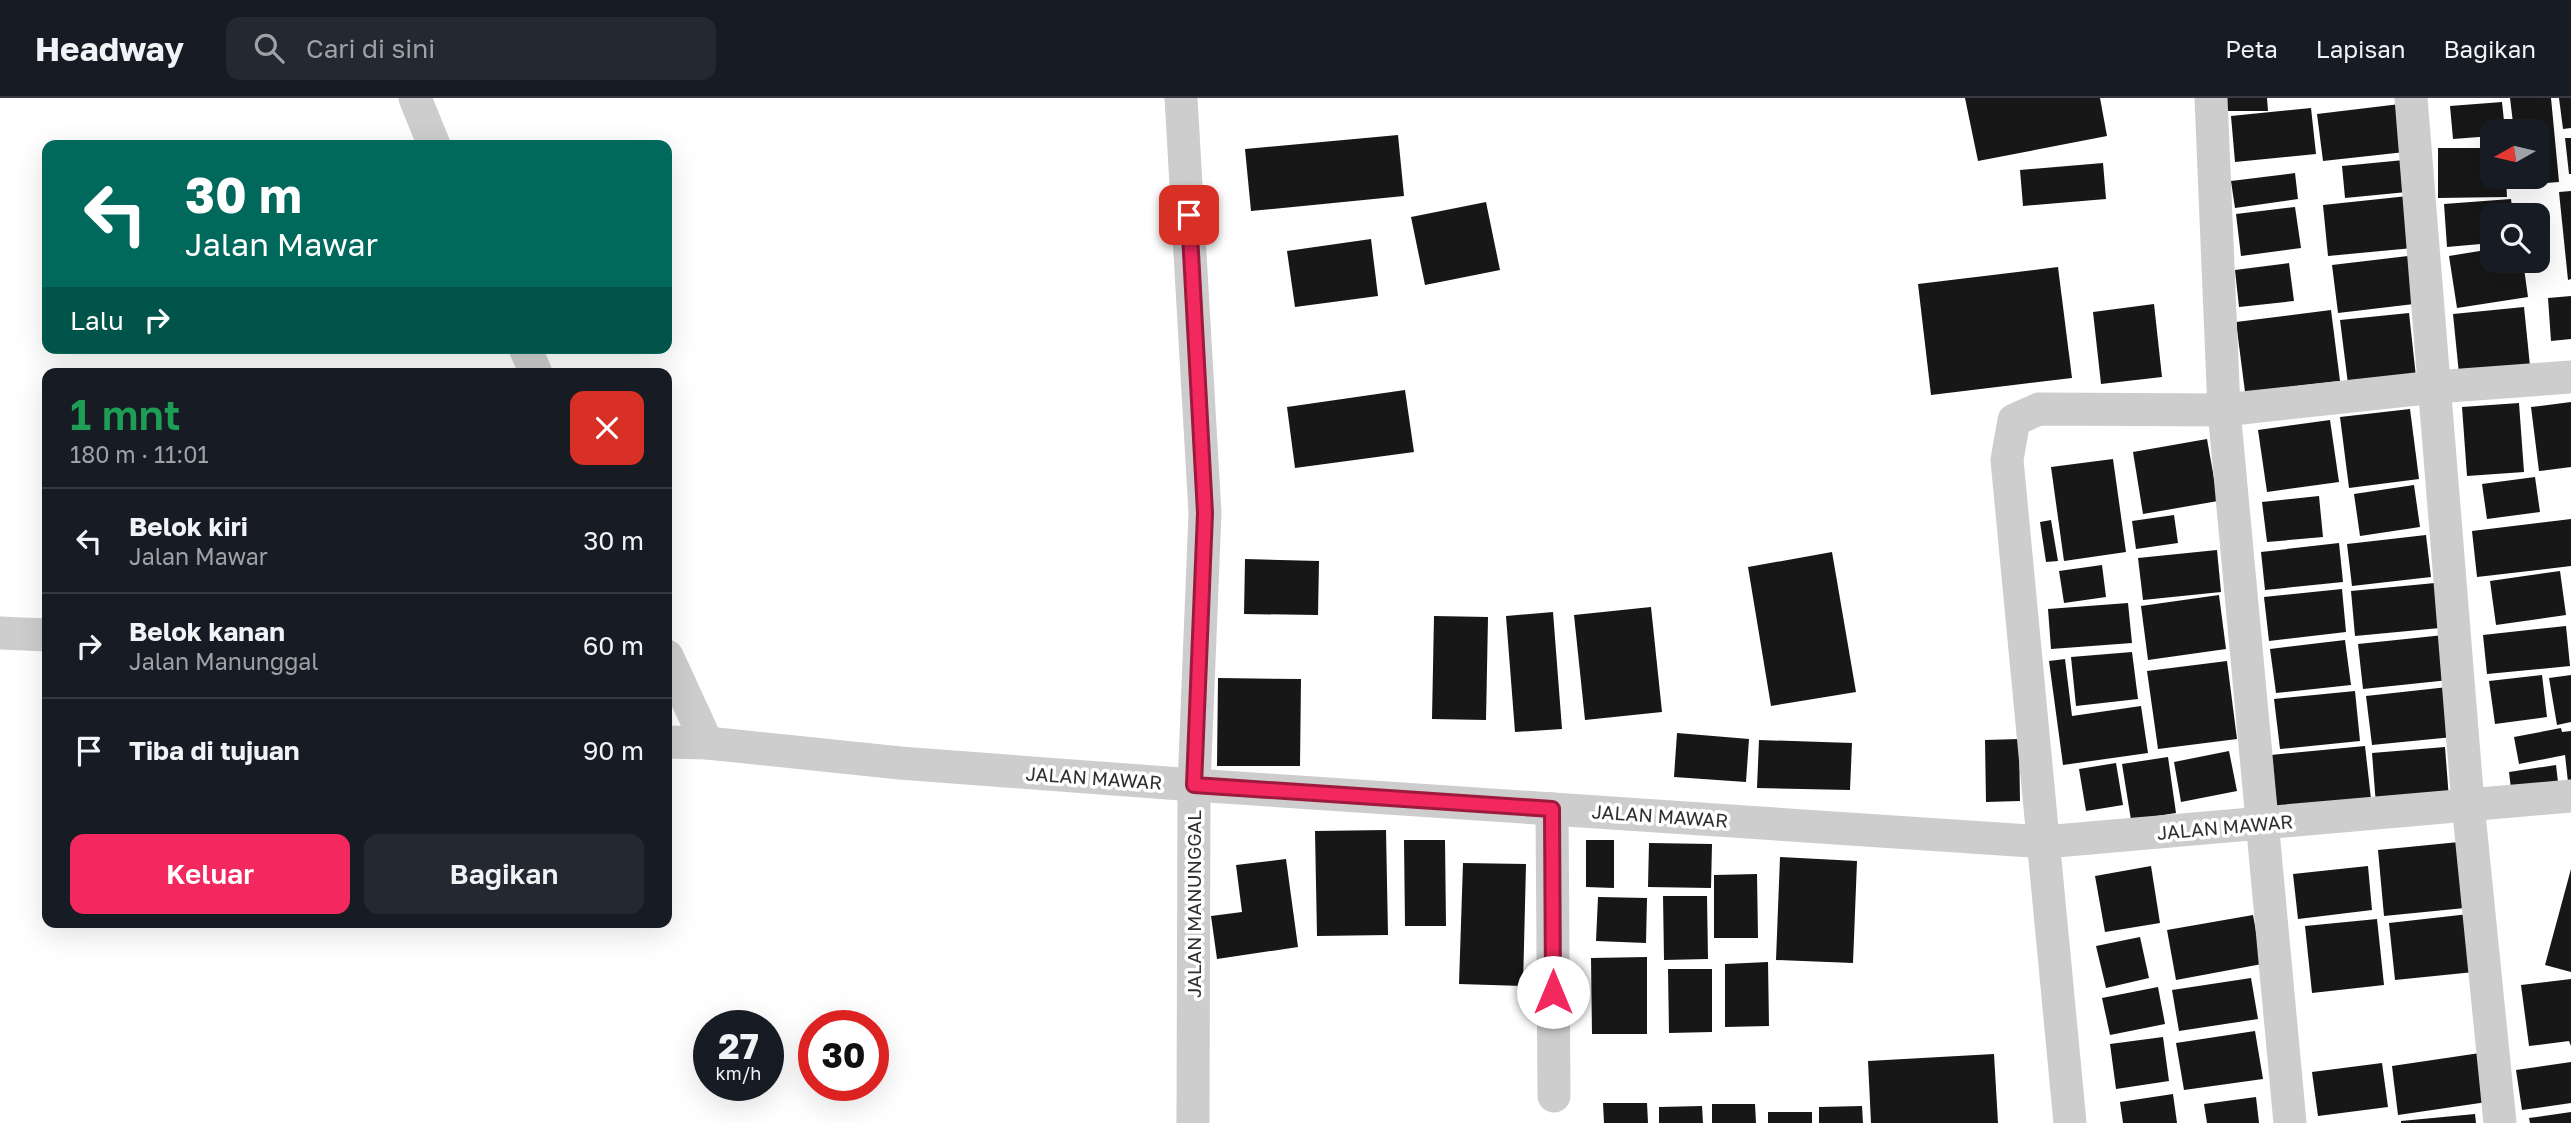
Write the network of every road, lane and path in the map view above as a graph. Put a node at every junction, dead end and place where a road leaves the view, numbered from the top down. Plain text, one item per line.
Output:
1 (415, 98) edge
2 (1181, 98) edge
3 (2211, 98) edge
4 (2410, 98) edge
5 (432, 140) edge
6 (2571, 377) edge
7 (2435, 387) junction
8 (2224, 410) junction
9 (0, 633) edge
10 (42, 635) edge
11 (672, 667) edge
12 (672, 742) edge
13 (707, 743) junction
14 (1194, 785) junction
15 (2571, 796) edge
16 (2468, 804) junction
17 (1552, 809) junction
18 (2262, 825) junction
19 (2044, 842) junction
20 (1554, 1096) dead end
21 (1193, 1123) edge
22 (2070, 1123) edge
23 (2290, 1123) edge
24 (2500, 1123) edge

1 - 5 street
2 - 14 street, JALAN MANUNGGAL
3 - 8 street
4 - 7 street
6 - 7 street
7 - 8 street
7 - 16 street
8 - 18 street
8 - 19 street
9 - 10 street
11 - 13 street
12 - 13 street, JALAN MAWAR
13 - 14 street, JALAN MAWAR
14 - 17 street, JALAN MAWAR
14 - 21 street, JALAN MANUNGGAL
15 - 16 street, JALAN MAWAR
16 - 18 street, JALAN MAWAR
16 - 24 street
17 - 19 street, JALAN MAWAR
17 - 20 street
18 - 19 street, JALAN MAWAR
18 - 23 street
19 - 22 street

